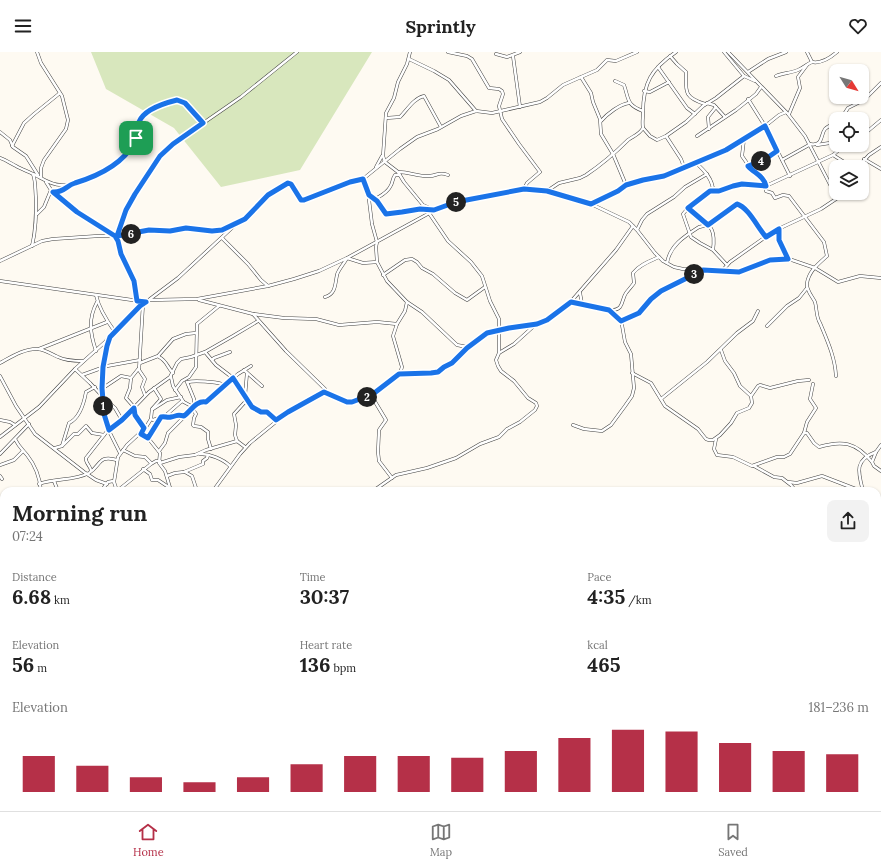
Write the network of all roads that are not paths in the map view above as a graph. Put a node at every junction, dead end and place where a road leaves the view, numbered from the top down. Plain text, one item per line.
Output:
1 (37, 52) edge
2 (297, 52) edge
3 (410, 52) edge
4 (448, 52) edge
5 (520, 52) edge
6 (637, 52) edge
7 (724, 52) edge
8 (728, 52) edge
9 (782, 52) edge
10 (807, 52) edge
11 (837, 52) edge
12 (673, 53) edge
13 (496, 54) dead end
14 (513, 56) junction
15 (409, 59) junction
16 (812, 62) junction
17 (807, 65) junction
18 (658, 67) junction
19 (748, 72) junction
20 (744, 76) junction
21 (776, 76) dead end
22 (581, 77) junction
23 (615, 81) dead end
24 (668, 82) junction
25 (756, 82) junction
26 (881, 83) edge
27 (762, 87) junction
28 (644, 91) junction
29 (60, 93) junction
30 (748, 99) junction
31 (629, 103) junction
32 (707, 104) junction
33 (520, 107) junction
34 (716, 107) junction
35 (643, 110) junction
36 (476, 111) junction
37 (500, 111) junction
38 (845, 112) edge
39 (787, 113) junction
40 (695, 114) junction
41 (725, 117) junction
42 (386, 118) junction
43 (881, 120) edge
44 (601, 121) junction
45 (203, 123) junction
46 (765, 126) junction
47 (829, 126) edge
48 (441, 127) junction
49 (709, 129) junction
50 (643, 130) junction
51 (869, 130) edge
52 (0, 132) edge
53 (3, 134) junction
54 (666, 136) junction
55 (697, 136) dead end
56 (0, 137) edge
57 (744, 139) junction
58 (829, 143) edge
59 (815, 144) junction
60 (809, 145) junction
61 (12, 146) junction
62 (881, 147) edge
63 (777, 151) junction
64 (837, 152) edge
65 (613, 154) junction
66 (833, 155) junction
67 (383, 156) junction
68 (0, 158) edge
69 (864, 159) joint
70 (782, 160) junction
71 (841, 160) edge
72 (819, 161) junction
73 (385, 162) junction
74 (696, 163) junction
75 (748, 166) junction
76 (684, 167) junction
77 (881, 169) edge
78 (374, 170) junction
79 (399, 173) junction
80 (33, 174) junction
81 (707, 174) junction
82 (448, 175) dead end
83 (790, 176) junction
84 (41, 178) junction
85 (363, 179) junction
86 (829, 180) edge
87 (73, 183) junction
88 (626, 185) junction
89 (766, 186) junction
90 (524, 189) junction
91 (52, 191) junction
92 (547, 191) junction
93 (713, 191) junction
94 (369, 195) junction
95 (374, 200) junction
96 (835, 200) edge
97 (591, 204) junction
98 (688, 208) junction
99 (434, 210) junction
100 (429, 213) junction
101 (36, 214) junction
102 (805, 217) junction
103 (243, 221) junction
104 (708, 225) junction
105 (633, 226) junction
106 (779, 229) junction
107 (637, 230) junction
108 (691, 235) junction
109 (116, 236) junction
110 (766, 237) junction
111 (222, 238) junction
112 (377, 242) junction
113 (32, 246) junction
114 (712, 250) junction
115 (659, 257) junction
116 (347, 258) junction
117 (788, 259) junction
118 (0, 261) edge
119 (377, 262) junction
120 (667, 263) junction
121 (728, 265) junction
122 (815, 268) junction
123 (703, 270) junction
124 (722, 271) junction
125 (383, 275) junction
126 (881, 278) edge
127 (0, 281) edge
128 (268, 286) junction
129 (486, 287) junction
130 (807, 288) junction
131 (580, 292) junction
132 (96, 295) junction
133 (325, 297) dead end
134 (197, 299) junction
135 (137, 301) junction
136 (97, 302) junction
137 (146, 302) junction
138 (407, 302) junction
139 (571, 302) junction
140 (582, 304) junction
141 (219, 306) junction
142 (609, 310) junction
143 (758, 311) dead end
144 (253, 314) junction
145 (258, 321) junction
146 (621, 321) junction
147 (107, 322) junction
148 (397, 324) junction
149 (535, 325) junction
150 (767, 326) dead end
151 (90, 328) junction
152 (499, 331) junction
153 (115, 332) junction
154 (196, 333) junction
155 (110, 337) junction
156 (467, 348) junction
157 (38, 349) junction
158 (720, 350) junction
159 (96, 351) junction
160 (205, 352) junction
161 (230, 352) dead end
162 (499, 353) junction
163 (195, 355) junction
164 (158, 356) junction
165 (212, 360) junction
166 (84, 361) junction
167 (0, 363) edge
168 (140, 363) junction
169 (251, 366) dead end
170 (103, 367) junction
171 (75, 369) junction
172 (244, 370) junction
173 (247, 372) junction
174 (173, 373) junction
175 (632, 373) junction
176 (399, 374) junction
177 (82, 375) junction
178 (0, 376) edge
179 (171, 376) junction
180 (836, 376) dead end
181 (131, 378) junction
182 (233, 378) junction
183 (809, 380) dead end
184 (187, 381) junction
185 (813, 384) dead end
186 (262, 386) dead end
187 (95, 387) junction
188 (224, 387) junction
189 (102, 388) junction
190 (154, 388) junction
191 (175, 390) junction
192 (324, 392) junction
193 (373, 394) junction
194 (146, 395) junction
195 (245, 396) junction
196 (751, 396) junction
197 (103, 397) junction
198 (181, 397) junction
199 (661, 399) junction
200 (246, 400) junction
201 (183, 401) junction
202 (134, 407) junction
203 (193, 407) junction
204 (152, 409) junction
205 (165, 416) junction
206 (184, 416) junction
207 (161, 417) junction
208 (24, 418) junction
209 (151, 419) junction
210 (0, 420) edge
211 (122, 420) junction
212 (276, 420) junction
213 (29, 424) junction
214 (15, 425) junction
215 (573, 425) dead end
216 (144, 428) junction
217 (109, 430) junction
218 (804, 433) junction
219 (141, 434) junction
220 (104, 435) junction
221 (0, 437) edge
222 (148, 438) junction
223 (716, 438) junction
224 (15, 439) junction
225 (237, 441) junction
226 (881, 445) edge
227 (62, 446) junction
228 (245, 447) junction
229 (54, 448) junction
230 (211, 449) junction
231 (123, 450) junction
232 (23, 451) junction
233 (159, 451) junction
234 (876, 452) junction
235 (120, 453) junction
236 (0, 454) edge
237 (195, 455) junction
238 (208, 455) junction
239 (867, 455) junction
240 (117, 460) junction
241 (160, 462) junction
242 (872, 462) junction
243 (151, 463) junction
244 (0, 465) edge
245 (230, 466) junction
246 (754, 466) junction
247 (144, 469) junction
248 (91, 471) junction
249 (881, 471) edge
250 (184, 472) junction
251 (87, 474) junction
252 (167, 476) junction
253 (392, 478) junction
254 (54, 481) junction
255 (114, 482) junction
256 (788, 482) junction
257 (40, 484) junction
258 (107, 484) junction
259 (40, 487) edge
260 (56, 487) edge
261 (104, 487) edge
262 (116, 487) edge
263 (121, 487) edge
264 (167, 487) edge
265 (170, 487) edge
266 (196, 487) edge
267 (216, 487) edge
268 (379, 487) edge
269 (792, 487) edge
270 (851, 487) edge
271 (861, 487) edge

1 - 29 street
2 - 45 street
3 - 15 street
4 - 37 street
5 - 14 street
6 - 22 street
7 - 20 street
8 - 19 street
9 - 19 street
10 - 16 street
11 - 16 street
12 - 18 street
12 - 32 street
13 - 14 street
14 - 33 street
15 - 36 street
15 - 42 street
16 - 17 street
17 - 21 street
17 - 39 street
18 - 24 street
18 - 28 street
19 - 25 street
20 - 25 street
20 - 32 street
22 - 33 street
22 - 44 street
23 - 31 street
24 - 28 street
24 - 40 street
25 - 27 street
26 - 38 street
27 - 30 street
27 - 39 street
28 - 35 street
29 - 61 street
29 - 84 street
30 - 41 street
30 - 46 street
31 - 35 street
31 - 44 street
32 - 34 street
32 - 40 street
33 - 37 street
34 - 41 street
34 - 49 street
35 - 50 street
36 - 37 street
36 - 48 street
37 - 90 street
39 - 46 street
39 - 60 street
40 - 54 street
41 - 49 street
42 - 48 street
42 - 67 street
43 - 51 street
44 - 65 street
45 - 87 street
45 - 109 street
46 - 57 street
46 - 63 street
47 - 59 street
48 - 73 street
49 - 55 street
50 - 54 street
50 - 65 street
52 - 53 street
53 - 56 street
53 - 61 street
54 - 76 street
57 - 74 street
57 - 75 street
58 - 59 street
59 - 60 street
60 - 70 street
60 - 72 street
61 - 84 street
62 - 69 street
63 - 70 street
63 - 75 street
64 - 66 street
65 - 88 street
65 - 92 street
66 - 71 street
66 - 72 street
67 - 73 street
67 - 78 street
68 - 80 street
69 - 77 street
70 - 83 street
72 - 83 street
72 - 86 street
73 - 78 street
73 - 79 street
74 - 76 street
74 - 81 street
75 - 89 street
76 - 88 street
78 - 85 street
79 - 82 street
79 - 95 street
79 - 99 street
80 - 84 street
80 - 101 street
81 - 93 street
81 - 107 street
83 - 89 street
84 - 87 street
84 - 91 street
85 - 94 street
85 - 103 street
87 - 91 street
88 - 97 street
89 - 93 street
89 - 102 street
90 - 92 street
90 - 99 street
91 - 101 street
91 - 109 street
92 - 97 street
93 - 98 street
94 - 95 street
94 - 112 street
95 - 99 street
96 - 102 street
97 - 105 street
98 - 104 street
98 - 108 street
99 - 100 street
100 - 112 street
100 - 129 street
101 - 113 street
102 - 106 street
102 - 122 street
103 - 109 street
103 - 111 street
104 - 108 street
104 - 110 street
104 - 114 street
105 - 107 street
105 - 131 street
106 - 110 street
106 - 117 street
107 - 115 street
108 - 114 street
108 - 120 street
109 - 113 street
109 - 135 street
110 - 121 street
111 - 128 street
111 - 137 street
112 - 116 street
112 - 119 street
113 - 118 street
114 - 121 street
115 - 120 street
115 - 142 street
116 - 119 street
116 - 128 street
116 - 133 street
117 - 122 street
117 - 124 street
119 - 125 street
120 - 123 street
121 - 124 street
122 - 126 street
122 - 130 street
123 - 124 street
123 - 146 street
125 - 129 street
125 - 138 street
127 - 132 street
128 - 134 street
129 - 152 street
130 - 150 street
130 - 180 street
131 - 139 street
131 - 140 street
132 - 135 street
132 - 136 street
134 - 137 street
134 - 141 street
135 - 137 street
136 - 147 street
136 - 151 street
137 - 153 street
137 - 168 street
138 - 148 street
138 - 156 street
139 - 140 street
139 - 149 street
140 - 142 street
141 - 144 street
141 - 154 street
142 - 146 street
143 - 158 street
144 - 145 street
144 - 148 street
145 - 160 street
145 - 192 street
146 - 175 street
147 - 151 street
147 - 153 street
148 - 176 street
149 - 152 street
149 - 162 street
151 - 157 street
151 - 159 street
152 - 156 street
152 - 162 street
153 - 155 street
154 - 163 street
154 - 164 street
155 - 159 street
155 - 170 street
156 - 176 street
157 - 166 street
157 - 167 street
158 - 196 street
158 - 199 street
159 - 166 street
160 - 163 street
160 - 165 street
161 - 165 street
162 - 253 street
163 - 174 street
163 - 184 street
164 - 168 street
164 - 174 street
165 - 182 street
166 - 171 street
168 - 170 street
168 - 181 street
168 - 194 street
169 - 172 street
170 - 177 street
170 - 189 street
171 - 177 street
171 - 208 street
172 - 173 street
172 - 182 street
173 - 186 street
173 - 195 street
174 - 179 street
175 - 199 street
175 - 215 street
176 - 193 street
177 - 187 street
178 - 208 street
179 - 190 street
179 - 191 street
181 - 189 street
181 - 202 street
182 - 188 street
182 - 195 street
183 - 196 street
184 - 188 street
184 - 191 street
184 - 203 street
185 - 218 street
187 - 197 street
187 - 227 street
188 - 203 street
189 - 197 street
190 - 194 street
190 - 204 street
191 - 198 street
192 - 193 street
192 - 212 street
193 - 253 street
194 - 202 street
195 - 200 street
196 - 223 street
197 - 211 street
197 - 217 street
198 - 201 street
198 - 204 street
199 - 223 street
200 - 212 street
200 - 225 street
201 - 203 street
201 - 205 street
202 - 211 street
202 - 216 street
203 - 206 street
203 - 230 street
204 - 209 street
205 - 206 street
205 - 207 street
206 - 233 street
207 - 209 street
207 - 222 street
208 - 213 street
208 - 214 street
209 - 216 street
210 - 214 street
211 - 217 street
212 - 228 street
213 - 224 street
213 - 229 street
214 - 221 street
216 - 219 street
217 - 220 street
217 - 235 street
218 - 239 street
218 - 246 street
219 - 222 street
219 - 231 street
220 - 227 street
220 - 248 street
222 - 233 street
223 - 246 street
224 - 232 street
224 - 236 street
225 - 228 street
225 - 230 street
226 - 234 street
227 - 229 street
228 - 245 street
229 - 251 street
230 - 237 street
231 - 235 street
231 - 243 street
232 - 244 street
232 - 257 street
233 - 241 street
234 - 239 street
234 - 242 street
235 - 240 street
237 - 238 street
237 - 241 street
238 - 245 street
238 - 250 street
239 - 242 street
239 - 271 street
240 - 248 street
240 - 255 street
241 - 243 street
241 - 252 street
242 - 249 street
243 - 247 street
245 - 267 street
246 - 256 street
247 - 263 street
247 - 264 street
248 - 251 street
250 - 252 street
250 - 266 street
251 - 254 street
251 - 258 street
252 - 265 street
253 - 268 street
254 - 257 street
254 - 260 street
255 - 258 street
255 - 262 street
256 - 269 street
256 - 270 street
257 - 259 street
258 - 261 street

